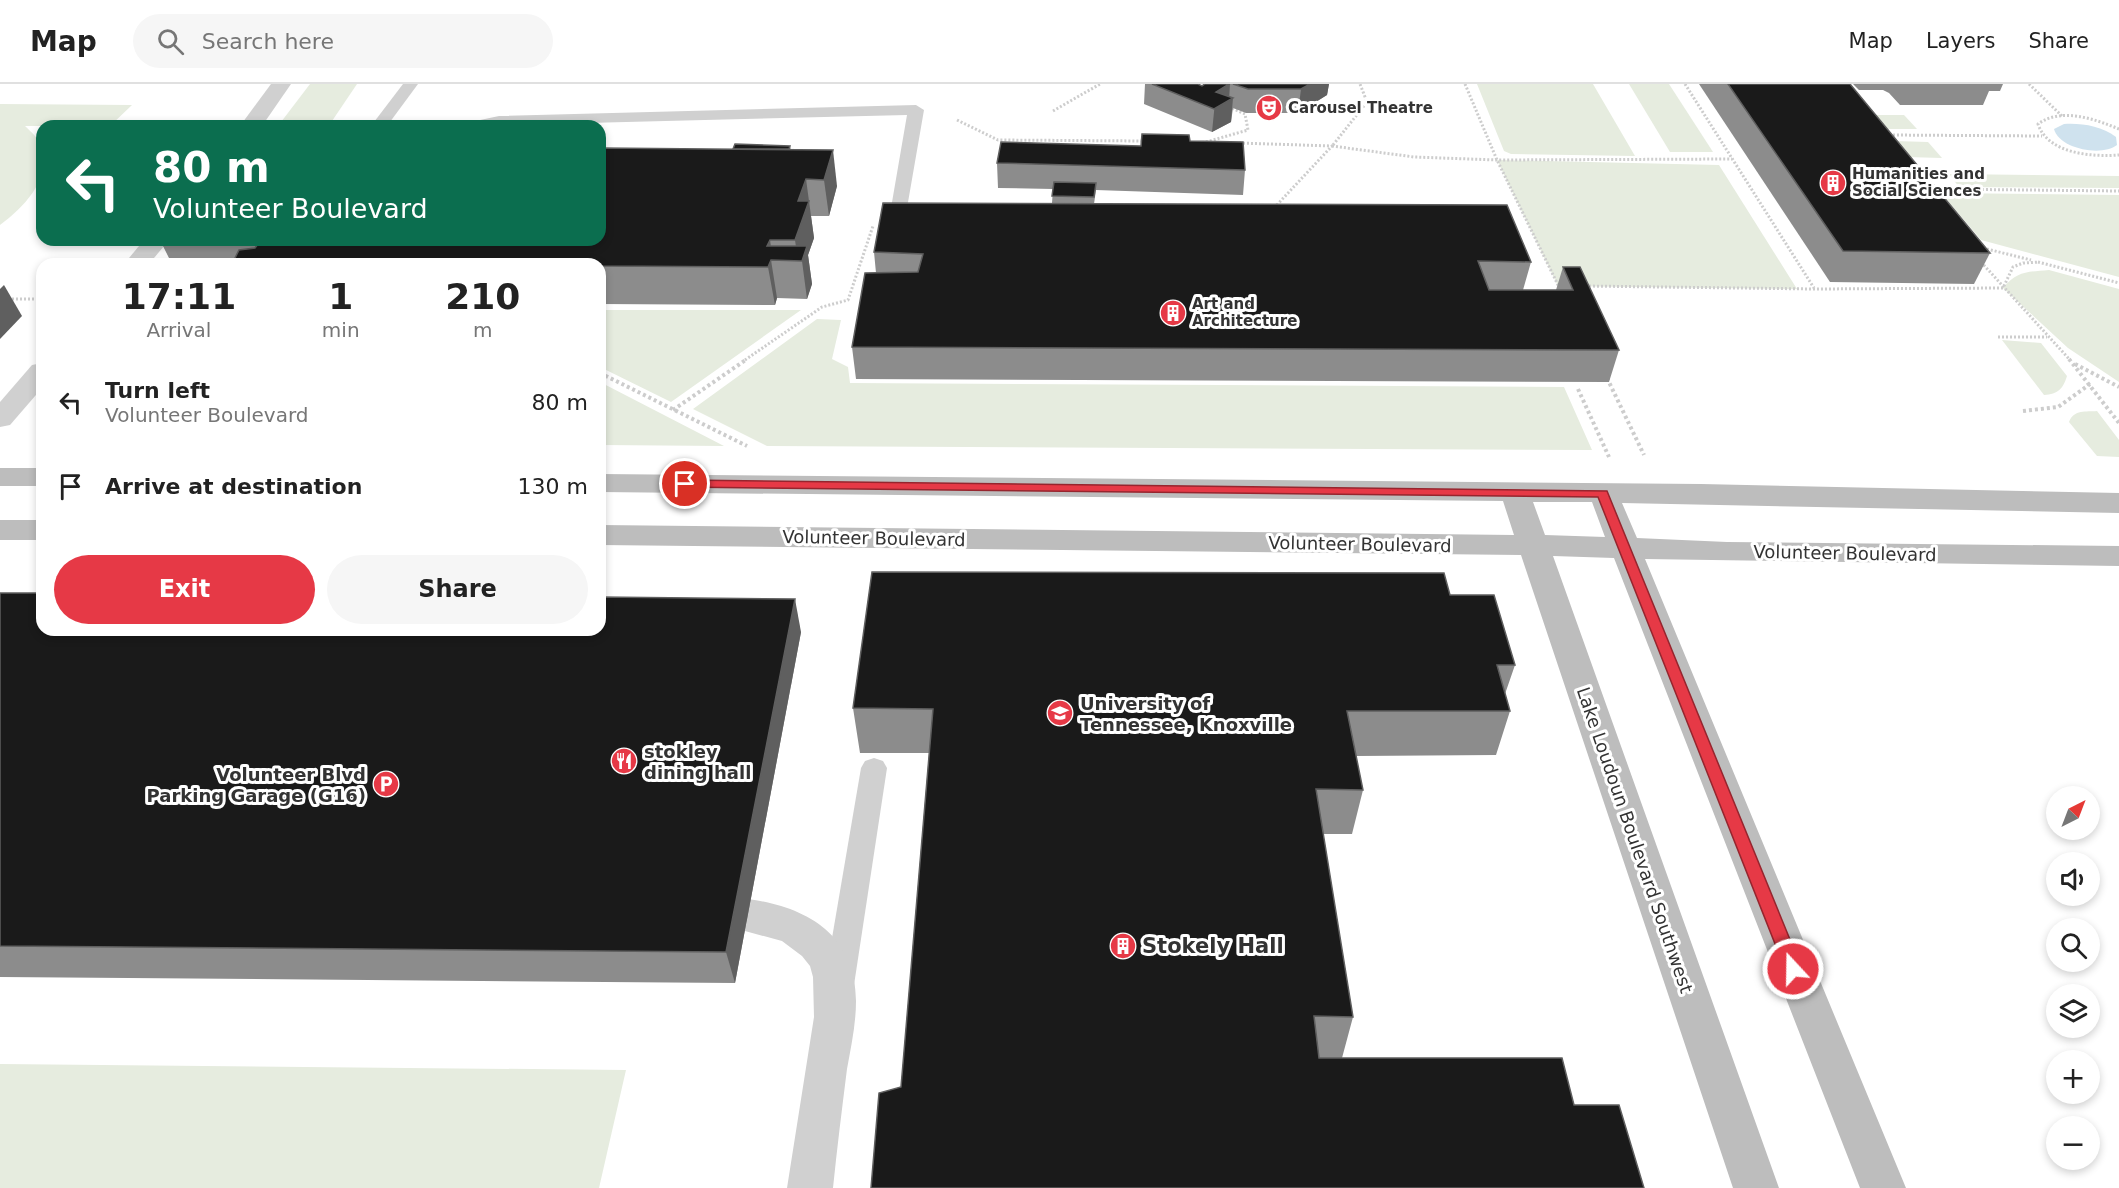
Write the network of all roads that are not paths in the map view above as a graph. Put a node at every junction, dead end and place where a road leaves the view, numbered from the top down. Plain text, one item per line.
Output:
1 (281, 84) edge
2 (411, 84) edge
3 (255, 120) edge
4 (384, 120) edge
5 (545, 120) edge
6 (899, 208) edge
7 (152, 246) edge
8 (141, 258) edge
9 (36, 378) edge
10 (0, 419) edge
11 (0, 477) edge
12 (36, 477) edge
13 (606, 483) edge
14 (1515, 492) junction
15 (1603, 493) junction
16 (2108, 503) edge
17 (0, 530) edge
18 (36, 530) edge
19 (606, 535) edge
20 (1534, 545) junction
21 (1625, 547) junction
22 (2107, 556) edge
23 (874, 768) dead end
24 (748, 916) dead end
25 (836, 1003) junction
26 (810, 1188) edge
27 (1756, 1188) edge
28 (1883, 1188) edge

1 - 3 street
2 - 4 lane
5 - 6 lane
7 - 8 street
9 - 10 street
11 - 12 street
13 - 14 street
14 - 15 street
14 - 20 street, Lake Loudoun Boulevard Southwest
15 - 16 street
15 - 21 street
16 - 22 street
17 - 18 street
19 - 20 street, Volunteer Boulevard
20 - 21 street, Volunteer Boulevard
20 - 27 street, Lake Loudoun Boulevard Southwest
21 - 22 street, Volunteer Boulevard
21 - 28 street
23 - 25 lane
24 - 25 street
25 - 26 street

